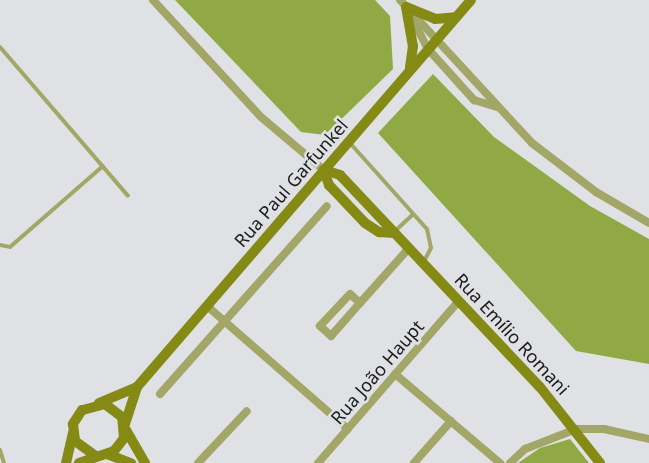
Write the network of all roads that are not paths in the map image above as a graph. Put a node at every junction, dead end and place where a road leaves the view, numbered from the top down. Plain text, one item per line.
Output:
1 (153, 0) edge
2 (471, 0) edge
3 (403, 4) edge
4 (456, 16) junction
5 (437, 39) junction
6 (0, 47) edge
7 (428, 49) junction
8 (409, 72) junction
9 (497, 107) junction
10 (349, 141) junction
11 (103, 166) junction
12 (324, 170) junction
13 (128, 196) dead end
14 (327, 206) dead end
15 (413, 214) junction
16 (649, 223) edge
17 (394, 233) junction
18 (0, 245) edge
19 (409, 248) junction
20 (423, 264) junction
21 (459, 301) junction
22 (360, 303) junction
23 (207, 306) junction
24 (225, 321) junction
25 (395, 374) junction
26 (137, 387) junction
27 (160, 394) dead end
28 (98, 403) junction
29 (247, 411) dead end
30 (451, 421) junction
31 (125, 427) junction
32 (348, 429) junction
33 (576, 429) junction
34 (73, 433) junction
35 (649, 439) edge
36 (0, 450) edge
37 (101, 455) junction
38 (4, 463) edge
39 (66, 463) edge
40 (79, 463) edge
41 (132, 463) edge
42 (145, 463) edge
43 (198, 463) edge
44 (318, 463) edge
45 (414, 463) edge
46 (500, 463) edge
47 (510, 463) edge
48 (600, 463) edge

1 - 12 street, Rua Emílio Romani
2 - 4 main road, Rua Paul Garfunkel
3 - 4 main road
3 - 5 street
3 - 7 street
3 - 8 main road
4 - 5 main road, Rua Paul Garfunkel
5 - 7 main road, Rua Paul Garfunkel
5 - 9 street
6 - 11 lane
7 - 8 main road, Rua Paul Garfunkel
7 - 9 street
8 - 10 main road, Rua Paul Garfunkel
9 - 16 street
10 - 12 main road, Rua Paul Garfunkel
10 - 15 lane
11 - 13 lane
11 - 18 lane
12 - 17 main road, Rua Emílio Romani
12 - 23 main road, Rua Paul Garfunkel
14 - 24 street
15 - 17 lane
15 - 20 lane
17 - 19 main road, Rua Emílio Romani
19 - 20 main road, Rua Emílio Romani
19 - 22 street
20 - 21 main road, Rua Emílio Romani
21 - 25 street, Rua João Haupt
21 - 33 main road, Rua Emílio Romani
22 - 22 street
23 - 24 street
23 - 26 main road, Rua Paul Garfunkel
24 - 27 street
24 - 32 street
25 - 30 street
25 - 32 street, Rua João Haupt
26 - 28 main road, Rua Paul Garfunkel
26 - 31 main road, Rua Paul Garfunkel
28 - 31 main road
28 - 34 main road
29 - 43 street
30 - 45 street
30 - 46 street
31 - 37 main road
31 - 42 main road
32 - 44 street, Rua João Haupt
33 - 35 street
33 - 47 street
33 - 48 main road, Rua Emílio Romani
34 - 37 main road
34 - 39 main road
36 - 38 lane
37 - 40 main road
37 - 41 main road

